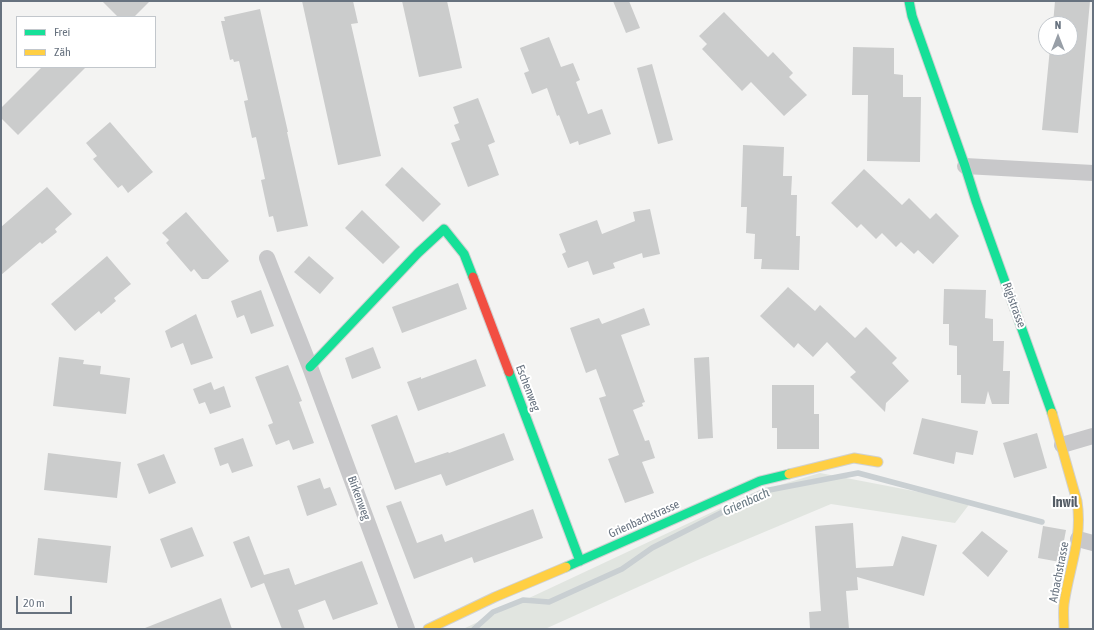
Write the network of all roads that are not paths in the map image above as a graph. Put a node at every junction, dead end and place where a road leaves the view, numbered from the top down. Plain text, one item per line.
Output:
1 (909, 1) edge
2 (965, 166) junction
3 (1093, 173) edge
4 (267, 258) dead end
5 (310, 367) junction
6 (1093, 436) edge
7 (1062, 445) junction
8 (878, 462) dead end
9 (1080, 519) joint
10 (1085, 541) edge
11 (580, 561) junction
12 (407, 629) edge
13 (428, 629) edge
14 (1064, 629) edge

1 - 2 street, Rigistrasse
2 - 3 street
2 - 7 street, Rigistrasse
4 - 5 street, Birkenweg
5 - 11 street, Eschenweg
5 - 12 street, Birkenweg
6 - 7 street
7 - 9 street, Rigistrasse
8 - 11 street, Grienbachstrasse
9 - 10 street, Arbachstrasse
10 - 14 street, Arbachstrasse
11 - 13 street, Grienbachstrasse

